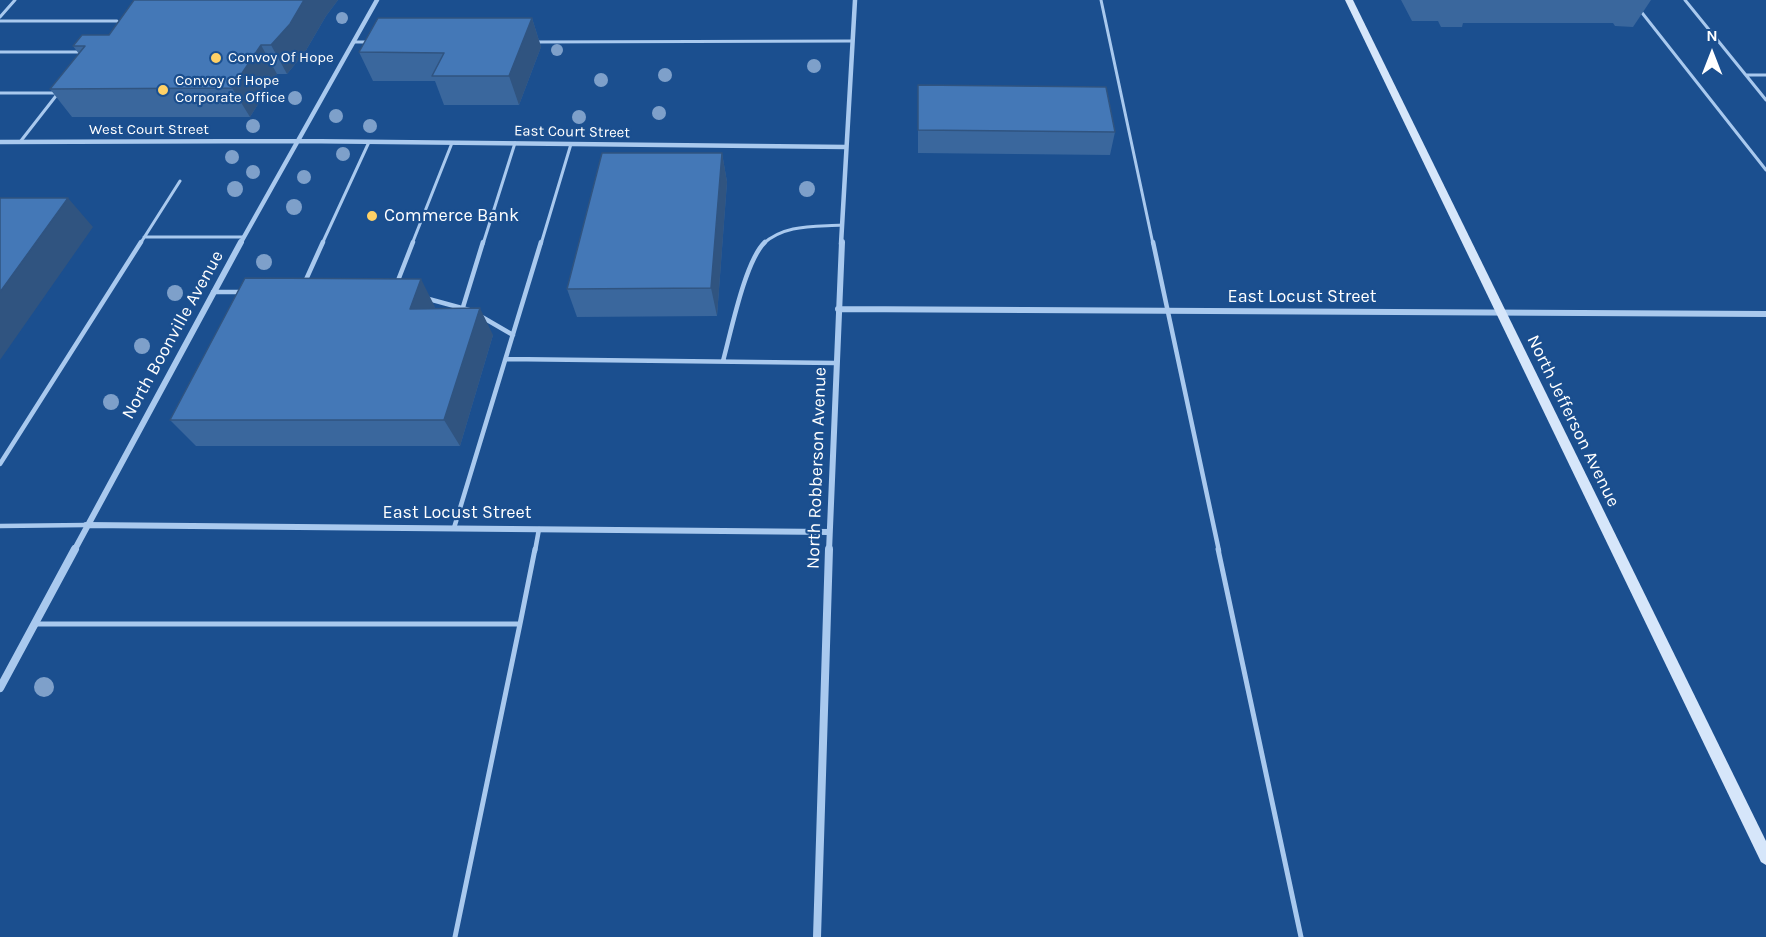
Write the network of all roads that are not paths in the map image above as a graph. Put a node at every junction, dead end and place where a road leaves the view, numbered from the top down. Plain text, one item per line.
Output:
1 (15, 0) edge
2 (377, 0) edge
3 (855, 0) edge
4 (1101, 0) edge
5 (1349, 0) edge
6 (1632, 0) edge
7 (1684, 0) edge
8 (0, 16) edge
9 (0, 21) edge
10 (117, 21) edge
11 (852, 41) junction
12 (354, 42) junction
13 (376, 42) edge
14 (531, 42) edge
15 (0, 51) edge
16 (90, 51) edge
17 (1746, 75) junction
18 (1766, 75) edge
19 (64, 85) edge
20 (0, 93) edge
21 (57, 93) junction
22 (1766, 100) edge
23 (298, 141) junction
24 (0, 142) edge
25 (20, 142) junction
26 (369, 142) junction
27 (452, 143) junction
28 (515, 143) junction
29 (571, 144) junction
30 (846, 147) junction
31 (1766, 170) edge
32 (180, 181) dead end
33 (842, 225) junction
34 (144, 237) junction
35 (244, 237) junction
36 (394, 290) edge
37 (213, 292) junction
38 (245, 292) edge
39 (300, 292) edge
40 (417, 296) edge
41 (463, 306) junction
42 (838, 309) junction
43 (1166, 311) junction
44 (1501, 313) junction
45 (1766, 314) edge
46 (513, 335) junction
47 (506, 358) junction
48 (723, 361) junction
49 (836, 363) junction
50 (0, 464) edge
51 (86, 525) junction
52 (0, 526) edge
53 (454, 528) junction
54 (539, 529) junction
55 (829, 532) junction
56 (34, 624) junction
57 (520, 624) junction
58 (0, 688) edge
59 (1766, 857) edge
60 (456, 937) edge
61 (817, 937) edge
62 (1301, 937) edge

1 - 8 lane
2 - 12 street, North Boonville Avenue
3 - 11 street, North Robberson Avenue
4 - 43 lane
5 - 44 street, North Jefferson Avenue
6 - 31 lane
7 - 17 lane
9 - 10 lane
11 - 14 lane
11 - 30 street, North Robberson Avenue
12 - 13 lane
12 - 23 street, North Boonville Avenue
15 - 16 lane
17 - 18 lane
17 - 22 lane
19 - 21 lane
20 - 21 lane
21 - 25 lane
23 - 25 street, West Court Street
23 - 26 street, East Court Street
23 - 35 street, North Boonville Avenue
24 - 25 street, West Court Street
26 - 27 street, East Court Street
26 - 39 lane
27 - 28 street, East Court Street
27 - 36 lane
28 - 29 street, East Court Street
28 - 41 lane
29 - 30 street, East Court Street
29 - 46 lane
30 - 33 street, North Robberson Avenue
32 - 34 lane
33 - 42 street, North Robberson Avenue
33 - 48 lane
34 - 35 lane
34 - 50 lane
35 - 37 street, North Boonville Avenue
37 - 38 lane
37 - 51 street, North Boonville Avenue
40 - 41 lane
41 - 46 lane
42 - 43 street, East Locust Street
42 - 49 street, North Robberson Avenue
43 - 44 street, East Locust Street
43 - 62 lane
44 - 45 street, East Locust Street
44 - 59 street, North Jefferson Avenue
46 - 47 lane
47 - 48 lane
47 - 53 lane
48 - 49 lane
49 - 55 street, North Robberson Avenue
51 - 52 lane
51 - 53 street, East Locust Street
51 - 56 street, North Boonville Avenue
53 - 54 street, East Locust Street
54 - 55 street, East Locust Street
54 - 57 lane
55 - 61 street, North Robberson Avenue
56 - 57 lane
56 - 58 street, North Boonville Avenue
57 - 60 lane

